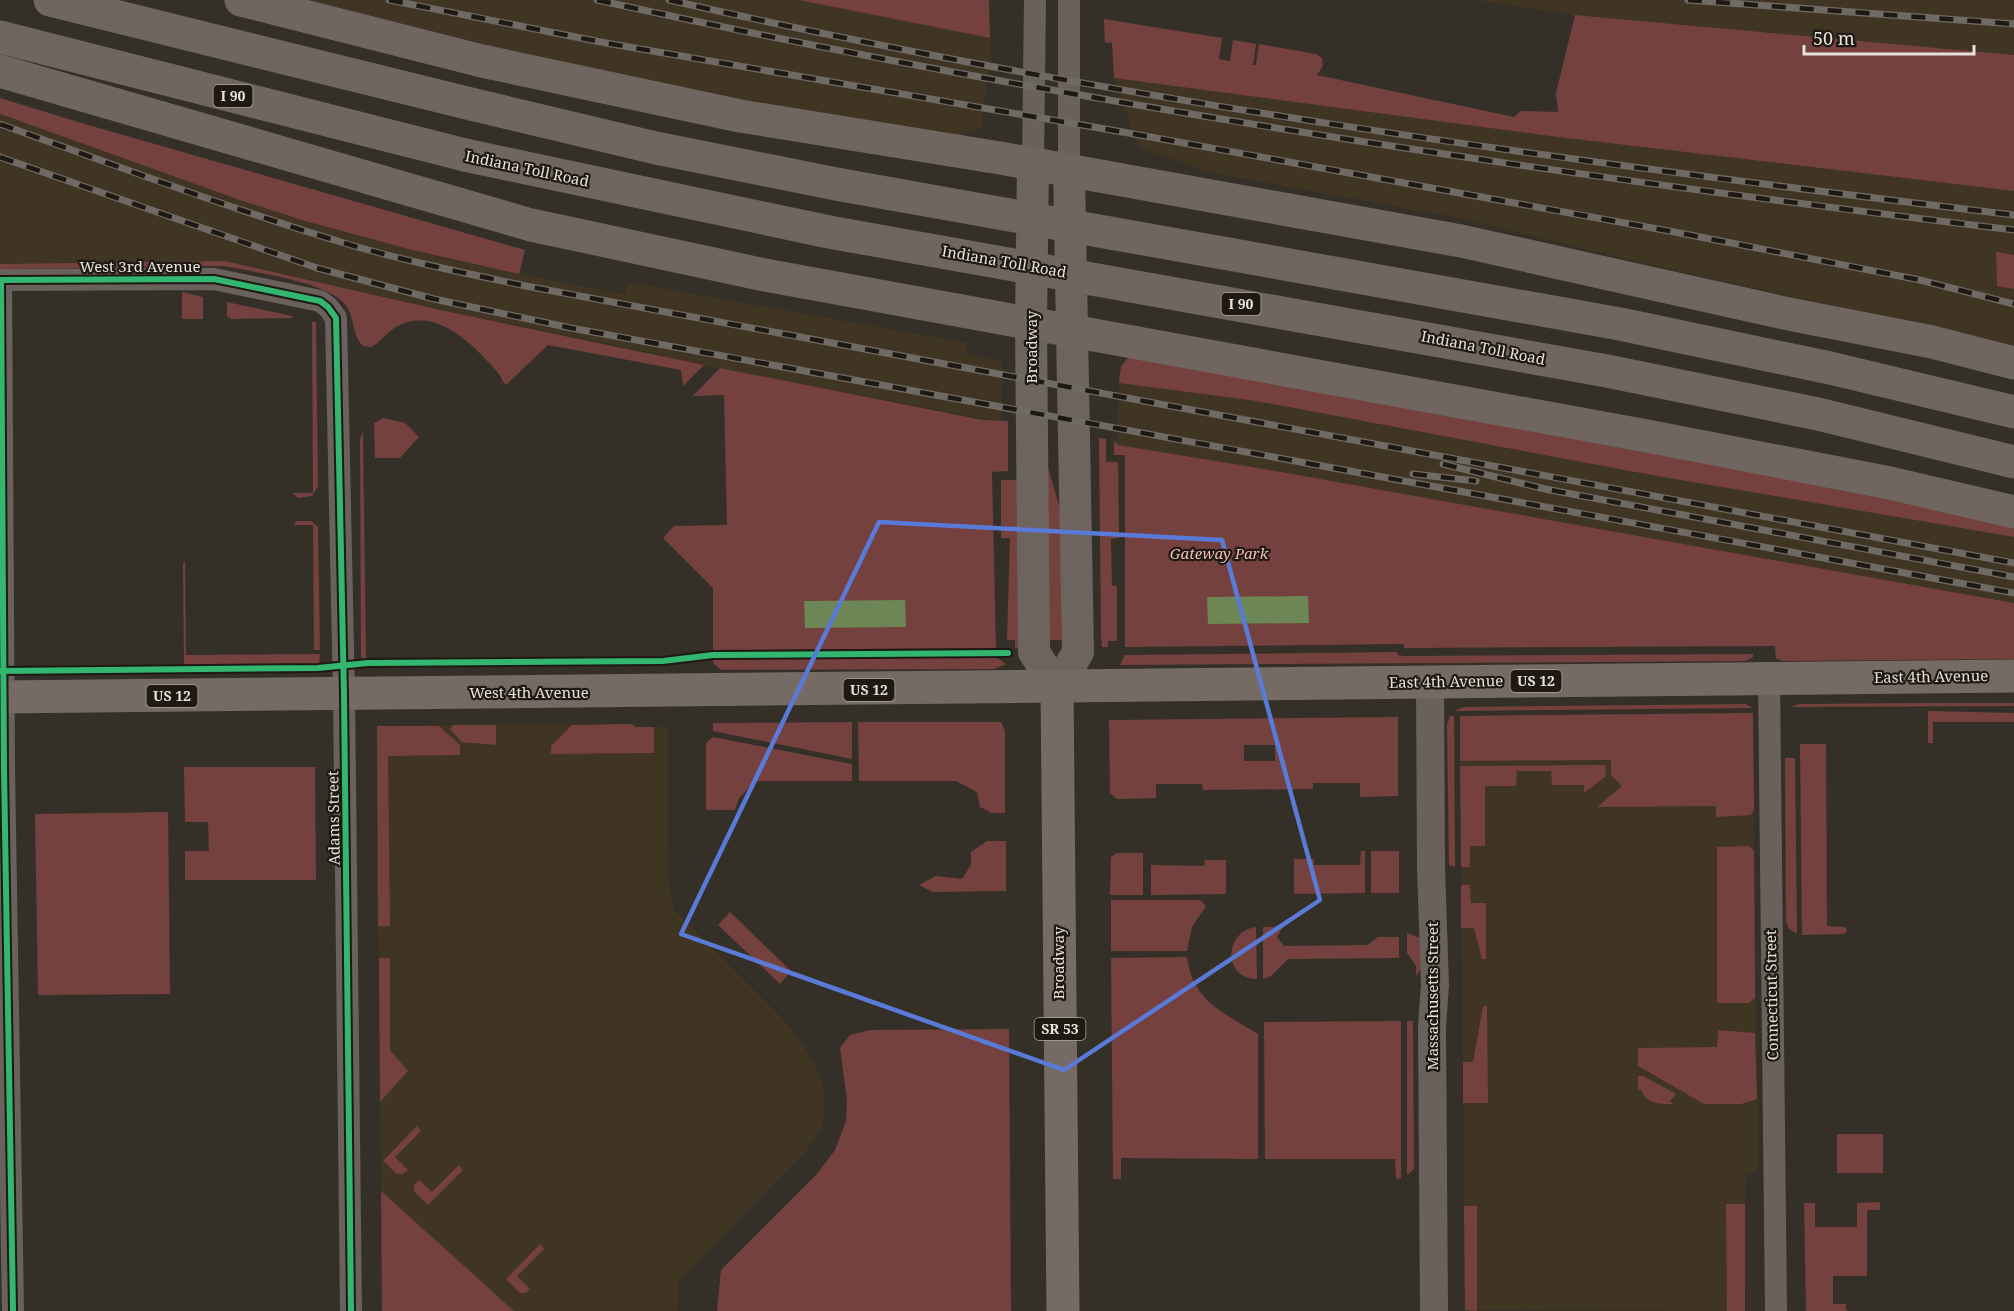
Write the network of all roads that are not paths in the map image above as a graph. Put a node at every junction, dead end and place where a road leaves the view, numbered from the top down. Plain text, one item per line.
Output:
1 (50, 0) edge
2 (241, 0) edge
3 (1035, 0) edge
4 (1069, 0) edge
5 (0, 37) edge
6 (0, 71) edge
7 (1033, 164) junction
8 (1069, 171) junction
9 (0, 280) edge
10 (1031, 324) junction
11 (337, 325) joint
12 (1070, 331) junction
13 (2014, 363) edge
14 (2014, 412) edge
15 (2014, 462) edge
16 (2014, 512) edge
17 (2014, 676) edge
18 (1768, 679) junction
19 (1430, 682) junction
20 (1057, 688) junction
21 (344, 695) junction
22 (2, 697) edge
23 (14, 1311) edge
24 (351, 1311) edge
25 (1063, 1311) edge
26 (1434, 1311) edge
27 (1776, 1311) edge

1 - 14 highway, bridge
2 - 7 highway
3 - 7 street, Broadway
4 - 8 street
5 - 15 highway, Indiana Toll Road / I 90, bridge
6 - 10 highway
7 - 8 highway
7 - 10 main road, Broadway
8 - 12 main road
8 - 13 highway
9 - 11 street, West 3rd Avenue
9 - 22 street
10 - 12 highway
10 - 20 main road, Broadway
11 - 21 street, Adams Street
12 - 16 highway
12 - 20 main road
17 - 18 main road, East 4th Avenue / US 12
18 - 19 main road, East 4th Avenue / US 12
18 - 27 street, Connecticut Street
19 - 20 main road, East 4th Avenue / US 12
19 - 26 street, Massachusetts Street
20 - 21 main road, West 4th Avenue / US 12
20 - 25 main road, Broadway / SR 53
21 - 22 main road, West 4th Avenue / US 12
21 - 24 street, Adams Street
22 - 23 street

